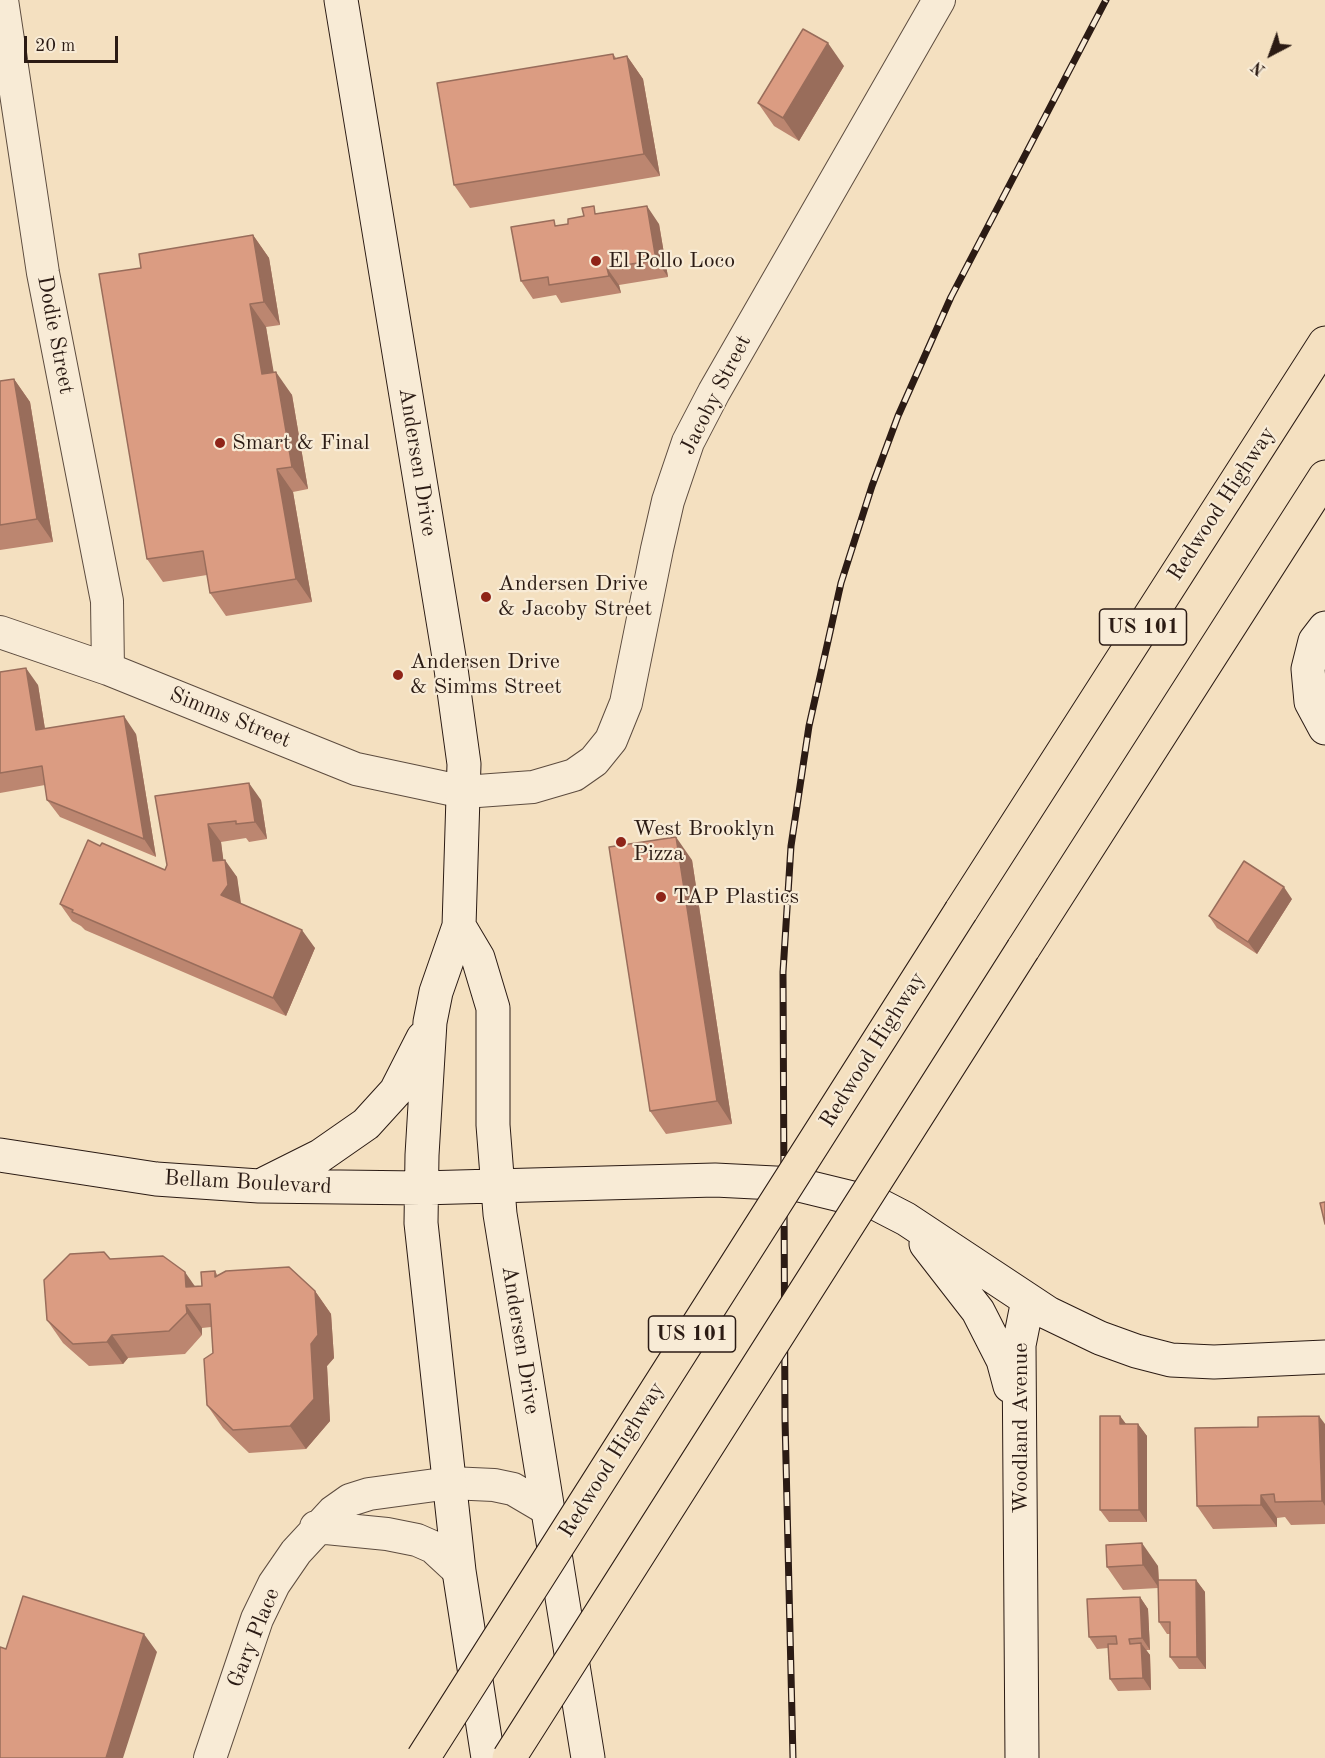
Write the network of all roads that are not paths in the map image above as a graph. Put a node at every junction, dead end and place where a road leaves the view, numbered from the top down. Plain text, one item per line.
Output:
1 (2, 0) edge
2 (341, 0) edge
3 (939, 0) edge
4 (1325, 343) edge
5 (1325, 477) edge
6 (0, 632) edge
7 (1320, 635) edge
8 (108, 669) junction
9 (1325, 728) edge
10 (464, 792) junction
11 (459, 926) junction
12 (430, 1022) junction
13 (0, 1155) edge
14 (497, 1185) junction
15 (259, 1186) junction
16 (421, 1188) junction
17 (906, 1219) junction
18 (1028, 1300) junction
19 (1325, 1357) edge
20 (1020, 1423) junction
21 (450, 1483) junction
22 (547, 1509) junction
23 (316, 1527) junction
24 (459, 1571) junction
25 (210, 1758) edge
26 (423, 1758) edge
27 (488, 1758) edge
28 (508, 1758) edge
29 (588, 1758) edge
30 (1022, 1758) edge

1 - 8 street, Dodie Street
2 - 10 main road, Andersen Drive
3 - 10 street, Jacoby Street
4 - 26 highway, Redwood Highway / US 101, bridge
5 - 28 highway, US 101, bridge
6 - 8 street, Simms Street
7 - 9 main road
8 - 10 street, Simms Street
10 - 11 main road, Andersen Drive
11 - 12 main road, Andersen Drive
11 - 14 main road, Andersen Drive
12 - 15 main road
12 - 16 main road, Andersen Drive
13 - 15 main road, Bellam Boulevard
14 - 16 main road, Bellam Boulevard
14 - 17 main road
14 - 22 main road, Andersen Drive
15 - 16 main road, Bellam Boulevard
16 - 21 main road, Andersen Drive
17 - 18 main road
17 - 20 main road
18 - 19 main road
18 - 20 main road, Woodland Avenue
20 - 30 main road, Woodland Avenue
21 - 22 street, Gary Place
21 - 23 street, Gary Place
21 - 24 main road, Andersen Drive
22 - 29 main road, Andersen Drive
23 - 24 street
23 - 25 street, Gary Place
24 - 27 main road, Andersen Drive

